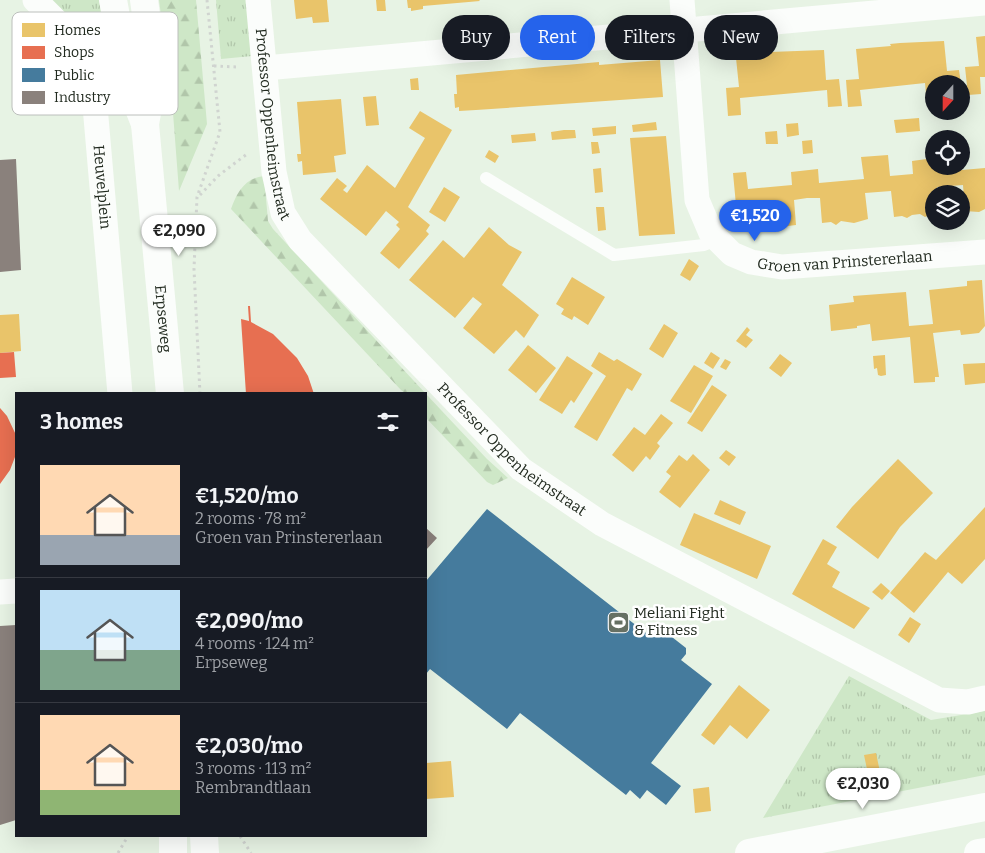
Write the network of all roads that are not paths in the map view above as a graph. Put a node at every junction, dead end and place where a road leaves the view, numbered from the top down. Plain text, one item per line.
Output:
1 (35, 0) edge
2 (258, 0) edge
3 (682, 0) edge
4 (985, 3) edge
5 (47, 12) edge
6 (683, 15) edge
7 (694, 29) edge
8 (605, 37) edge
9 (686, 60) edge
10 (265, 68) junction
11 (96, 115) edge
12 (141, 115) edge
13 (147, 115) edge
14 (145, 124) junction
15 (486, 178) dead end
16 (717, 240) junction
17 (985, 252) edge
18 (120, 392) edge
19 (170, 392) edge
20 (15, 591) edge
21 (0, 592) edge
22 (985, 698) edge
23 (985, 807) edge
24 (173, 837) edge
25 (204, 837) edge
26 (985, 852) edge
27 (173, 853) edge
28 (205, 853) edge
29 (749, 853) edge
30 (978, 853) edge

1 - 5 street, Heuvelplein
2 - 10 street, Professor Oppenheimstraat
3 - 6 street, Groen van Prinstererlaan
4 - 7 street
8 - 10 street
9 - 16 street, Groen van Prinstererlaan
10 - 22 street, Professor Oppenheimstraat
11 - 18 street, Heuvelplein
12 - 14 main road, Erpseweg
13 - 14 main road, Erpseweg
14 - 19 main road, Erpseweg
15 - 16 lane
16 - 17 street, Groen van Prinstererlaan
20 - 21 street
23 - 29 main road
24 - 27 main road
25 - 28 main road
26 - 30 main road

